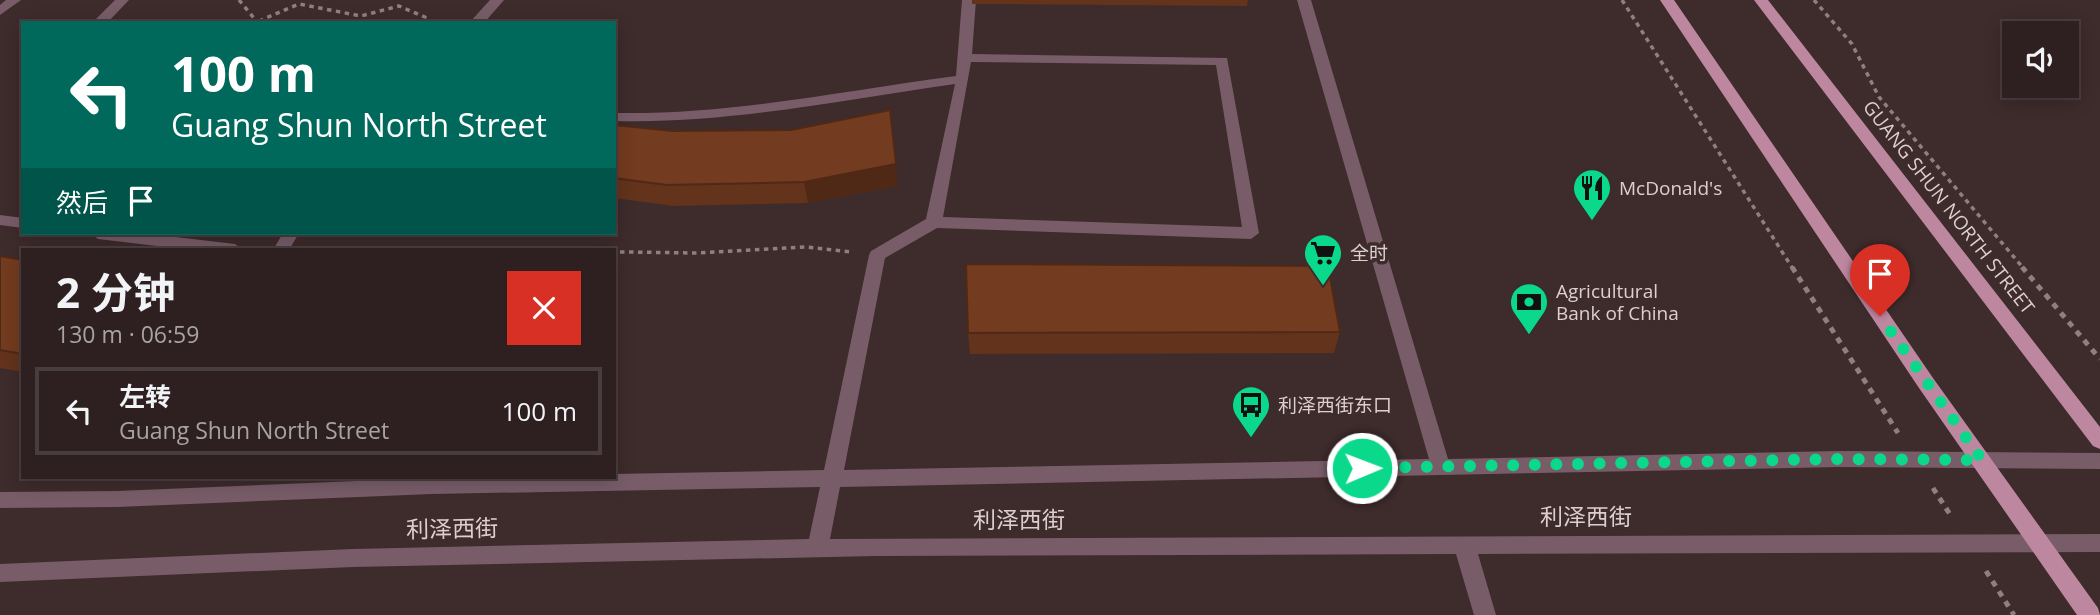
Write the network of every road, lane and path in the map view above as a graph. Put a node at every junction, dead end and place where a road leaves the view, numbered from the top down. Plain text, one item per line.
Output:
1 (13, 0) edge
2 (122, 0) edge
3 (239, 0) edge
4 (497, 0) edge
5 (969, 0) edge
6 (1304, 0) edge
7 (1622, 0) edge
8 (1667, 0) edge
9 (1761, 0) edge
10 (1814, 0) edge
11 (0, 11) edge
12 (101, 21) edge
13 (257, 21) edge
14 (260, 21) edge
15 (423, 21) edge
16 (477, 21) edge
17 (965, 58) junction
18 (963, 79) junction
19 (616, 117) edge
20 (0, 220) edge
21 (934, 222) junction
22 (21, 223) edge
23 (114, 235) edge
24 (219, 248) edge
25 (616, 250) edge
26 (877, 255) junction
27 (2100, 359) edge
28 (2100, 441) edge
29 (1915, 460) junction
30 (1982, 460) junction
31 (2100, 461) edge
32 (1441, 467) junction
33 (831, 478) junction
34 (0, 500) edge
35 (1967, 542) junction
36 (2039, 542) junction
37 (2100, 543) edge
38 (1464, 544) junction
39 (818, 548) junction
40 (0, 573) edge
41 (1485, 615) edge
42 (2014, 615) edge
43 (2090, 615) edge

1 - 11 street
2 - 12 street
3 - 13 path
4 - 16 street
5 - 17 street
6 - 32 street
7 - 29 path
8 - 30 main road
9 - 28 main road, GUANG SHUN NORTH STREET
10 - 27 path
14 - 15 path
17 - 18 street
17 - 21 street
18 - 19 street
18 - 21 street
20 - 22 street
21 - 26 street
23 - 24 street
25 - 26 path
26 - 33 street
29 - 30 street
29 - 32 street
29 - 35 path
30 - 31 street
30 - 36 main road
32 - 33 street
33 - 34 street
33 - 39 street
35 - 36 street, 利泽西街
35 - 38 street, 利泽西街
35 - 42 path
36 - 37 street, 利泽西街
36 - 43 main road
38 - 39 street, 利泽西街
38 - 41 street
39 - 40 street, 利泽西街

